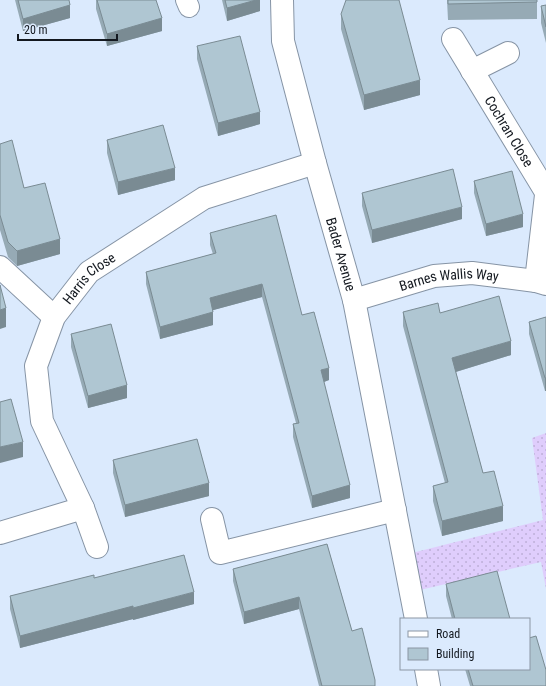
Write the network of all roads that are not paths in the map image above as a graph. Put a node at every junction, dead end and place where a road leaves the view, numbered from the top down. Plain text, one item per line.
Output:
1 (282, 0) edge
2 (453, 39) dead end
3 (508, 53) dead end
4 (472, 71) junction
5 (315, 163) junction
6 (546, 192) edge
7 (546, 195) edge
8 (0, 267) edge
9 (541, 283) edge
10 (354, 300) junction
11 (54, 317) junction
12 (83, 508) junction
13 (395, 510) junction
14 (212, 519) dead end
15 (0, 533) edge
16 (97, 548) dead end
17 (416, 618) edge
18 (426, 670) edge
19 (429, 686) edge

1 - 5 street, Bader Avenue
2 - 4 street, Cochran Close
3 - 4 street
4 - 6 street, Cochran Close
5 - 10 street, Bader Avenue
5 - 11 street, Harris Close
7 - 9 street
8 - 11 street
9 - 10 street, Barnes Wallis Way
10 - 13 street, Bader Avenue
11 - 12 street, Harris Close
12 - 15 street
12 - 16 street, Harris Close
13 - 14 street
13 - 17 street, Bader Avenue
18 - 19 street

